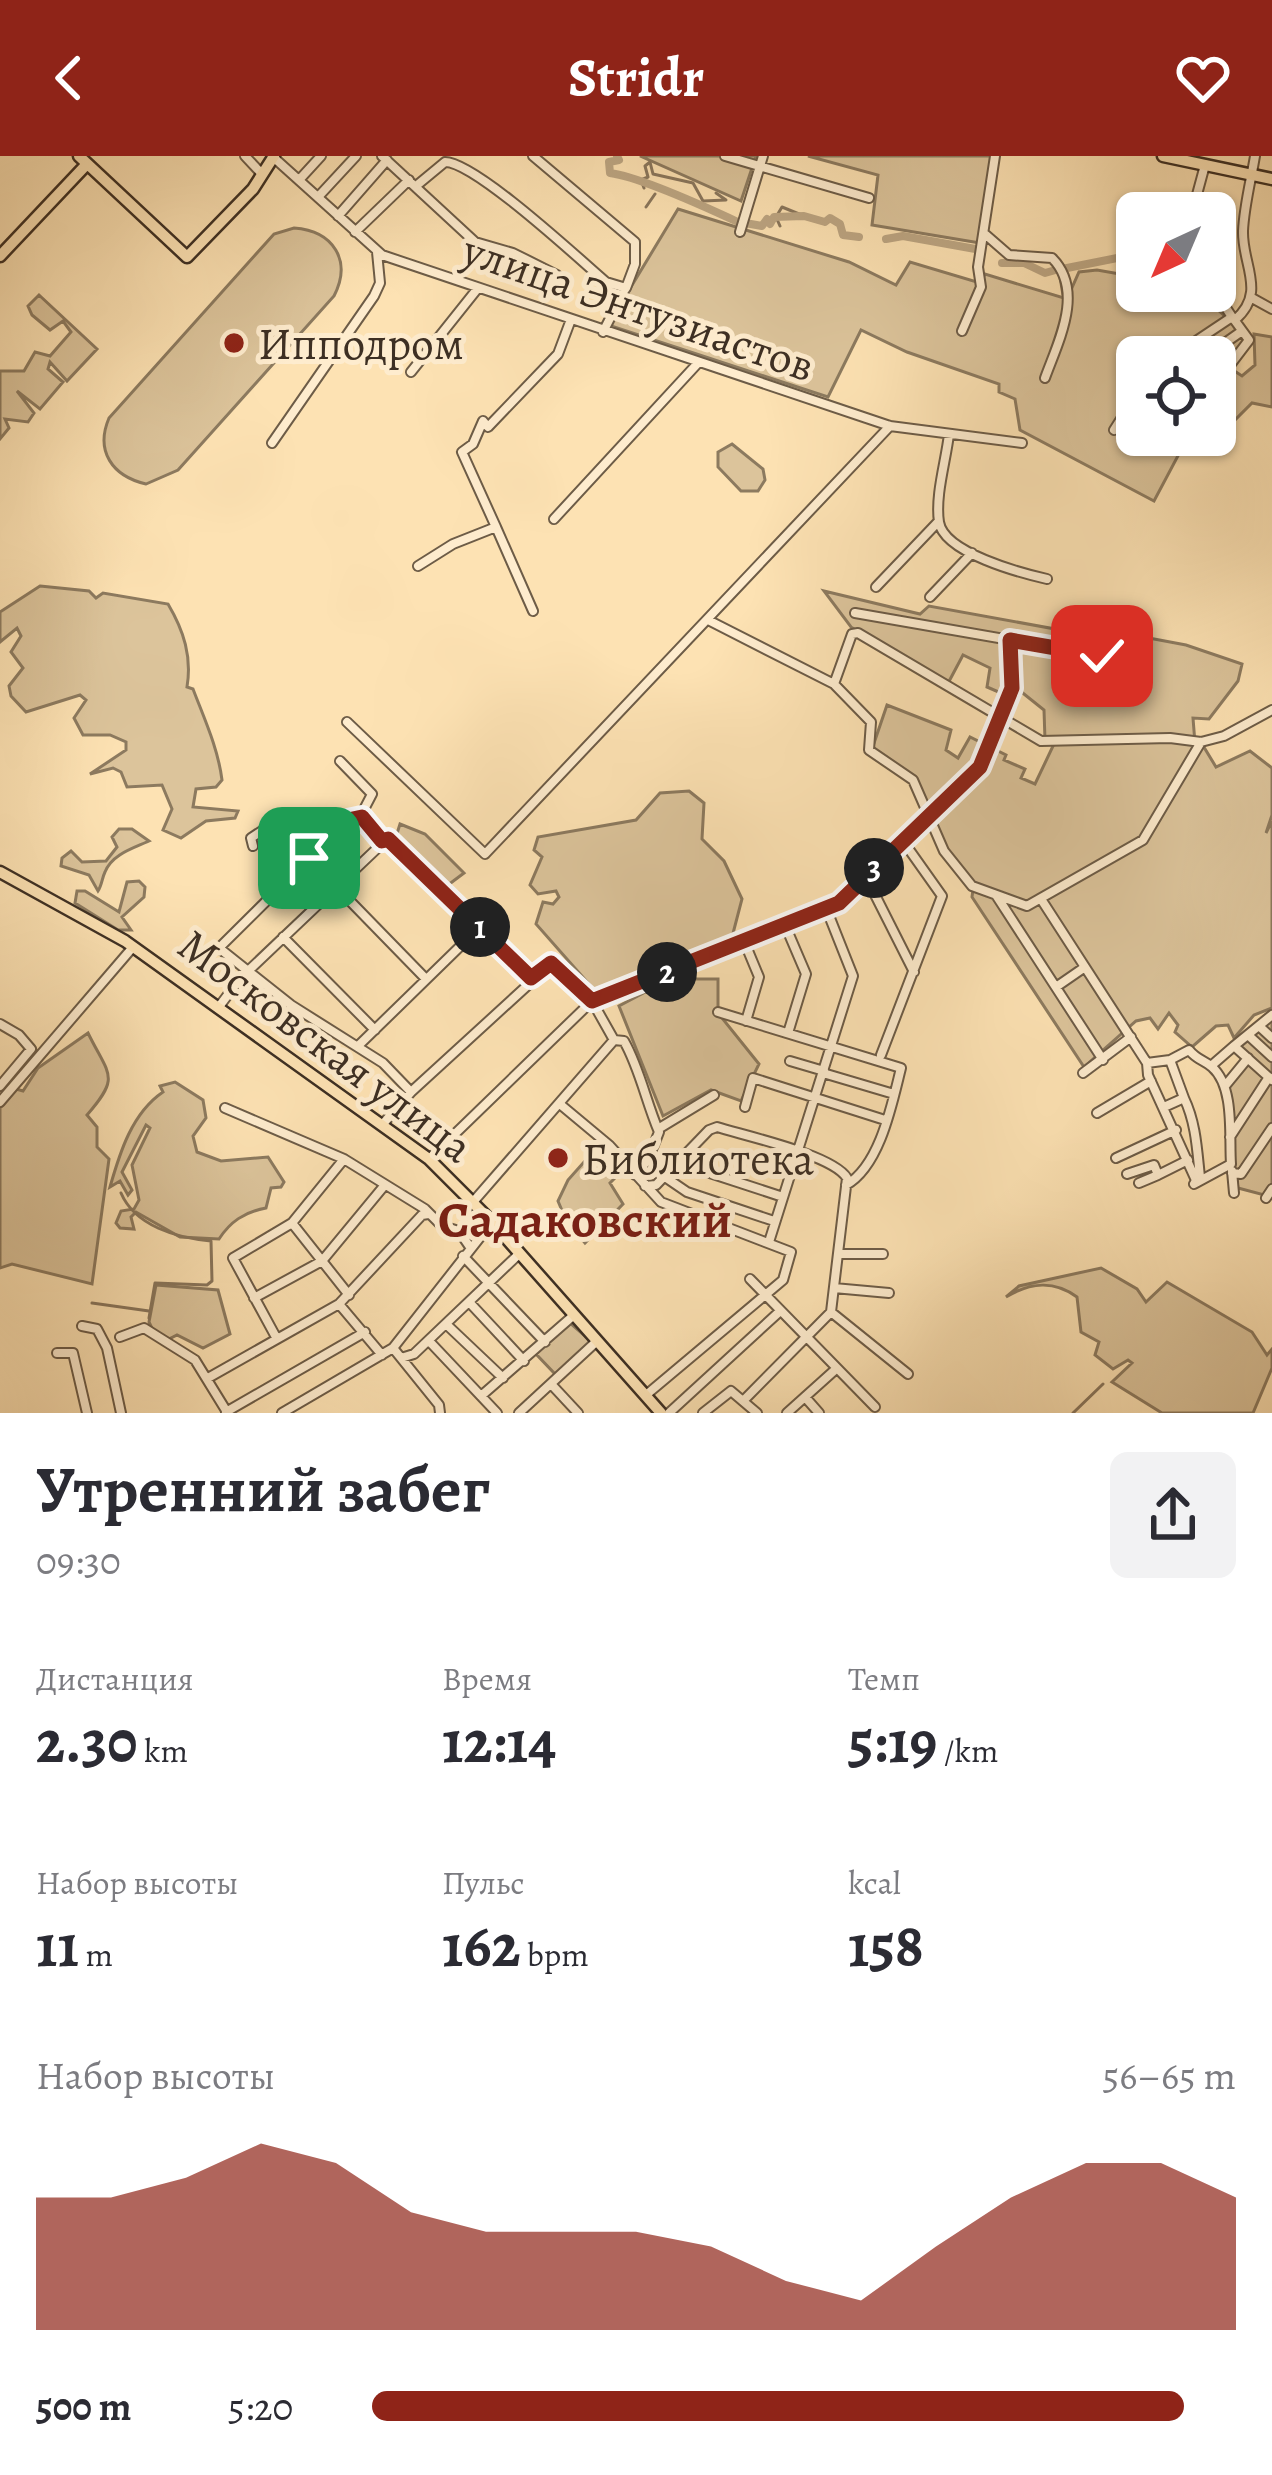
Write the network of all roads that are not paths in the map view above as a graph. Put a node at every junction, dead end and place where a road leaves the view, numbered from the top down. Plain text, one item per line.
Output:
1 (245, 156) edge
2 (273, 156) edge
3 (321, 156) edge
4 (356, 156) edge
5 (533, 156) edge
6 (725, 156) edge
7 (995, 156) edge
8 (1163, 156) edge
9 (1255, 156) edge
10 (83, 158) edge
11 (384, 158) edge
12 (761, 161) edge
13 (1200, 161) edge
14 (262, 173) junction
15 (1252, 175) junction
16 (1271, 179) edge
17 (299, 180) junction
18 (412, 183) junction
19 (1195, 192) edge
20 (318, 197) junction
21 (869, 198) dead end
22 (338, 216) junction
23 (355, 232) junction
24 (740, 232) dead end
25 (986, 235) junction
26 (377, 252) junction
27 (0, 256) edge
28 (557, 275) dead end
29 (478, 288) junction
30 (626, 288) junction
31 (1252, 298) junction
32 (1272, 309) edge
33 (1229, 312) edge
34 (1233, 318) junction
35 (570, 322) junction
36 (962, 331) dead end
37 (1242, 331) junction
38 (603, 332) junction
39 (1205, 336) edge
40 (1235, 336) edge
41 (1236, 357) edge
42 (698, 363) junction
43 (411, 372) dead end
44 (1045, 378) dead end
45 (890, 426) junction
46 (1116, 427) edge
47 (1114, 430) dead end
48 (949, 434) junction
49 (272, 443) dead end
50 (1022, 443) dead end
51 (554, 519) dead end
52 (939, 521) junction
53 (496, 527) junction
54 (972, 553) junction
55 (418, 566) dead end
56 (1047, 579) dead end
57 (876, 587) dead end
58 (930, 597) dead end
59 (532, 611) dead end
60 (855, 613) dead end
61 (710, 621) junction
62 (1010, 640) junction
63 (1125, 661) dead end
64 (834, 684) junction
65 (1272, 710) edge
66 (999, 720) junction
67 (346, 722) dead end
68 (1201, 742) junction
69 (340, 761) dead end
70 (929, 814) junction
71 (359, 818) junction
72 (385, 840) junction
73 (903, 841) junction
74 (253, 846) dead end
75 (309, 858) junction
76 (0, 872) edge
77 (866, 877) junction
78 (335, 886) junction
79 (995, 894) junction
80 (1041, 899) junction
81 (826, 908) junction
82 (785, 925) junction
83 (480, 927) junction
84 (283, 937) junction
85 (743, 941) junction
86 (135, 948) junction
87 (1085, 967) junction
88 (914, 972) junction
89 (245, 973) junction
90 (531, 978) junction
91 (426, 979) junction
92 (1056, 987) junction
93 (592, 1001) junction
94 (218, 1007) junction
95 (718, 1012) dead end
96 (1272, 1015) edge
97 (746, 1021) junction
98 (0, 1024) edge
99 (1259, 1026) junction
100 (374, 1030) junction
101 (788, 1033) junction
102 (1248, 1035) junction
103 (1131, 1037) junction
104 (1272, 1038) edge
105 (614, 1040) junction
106 (358, 1046) junction
107 (830, 1046) junction
108 (1234, 1046) junction
109 (881, 1055) dead end
110 (1247, 1058) junction
111 (1272, 1058) edge
112 (1103, 1060) junction
113 (1170, 1060) junction
114 (790, 1061) dead end
115 (1148, 1063) junction
116 (1211, 1066) junction
117 (823, 1072) junction
118 (1084, 1073) dead end
119 (1270, 1078) edge
120 (1151, 1081) junction
121 (0, 1086) edge
122 (1225, 1086) junction
123 (411, 1092) junction
124 (894, 1094) junction
125 (715, 1095) dead end
126 (815, 1097) junction
127 (1184, 1098) junction
128 (0, 1102) edge
129 (561, 1105) junction
130 (745, 1106) dead end
131 (1164, 1107) junction
132 (225, 1108) dead end
133 (1097, 1113) dead end
134 (885, 1120) junction
135 (382, 1125) junction
136 (1272, 1128) edge
137 (658, 1129) junction
138 (1176, 1130) junction
139 (1229, 1138) junction
140 (798, 1153) junction
141 (1116, 1158) dead end
142 (344, 1159) junction
143 (429, 1159) junction
144 (1188, 1160) junction
145 (679, 1163) junction
146 (1232, 1168) junction
147 (1127, 1174) dead end
148 (1158, 1174) junction
149 (635, 1175) junction
150 (665, 1177) junction
151 (1195, 1178) dead end
152 (846, 1182) junction
153 (1139, 1183) dead end
154 (385, 1186) junction
155 (645, 1186) junction
156 (1234, 1192) dead end
157 (783, 1197) junction
158 (473, 1202) junction
159 (429, 1214) junction
160 (775, 1221) junction
161 (492, 1222) junction
162 (292, 1223) junction
163 (769, 1242) junction
164 (470, 1247) junction
165 (520, 1253) junction
166 (838, 1254) junction
167 (883, 1254) dead end
168 (463, 1256) junction
169 (322, 1261) junction
170 (750, 1279) dead end
171 (490, 1284) junction
172 (834, 1288) junction
173 (889, 1293) dead end
174 (350, 1295) junction
175 (763, 1297) junction
176 (254, 1298) junction
177 (469, 1302) junction
178 (339, 1304) junction
179 (778, 1312) junction
180 (831, 1312) junction
181 (574, 1315) junction
182 (446, 1324) junction
183 (82, 1326) dead end
184 (365, 1332) junction
185 (120, 1337) dead end
186 (277, 1339) junction
187 (805, 1339) junction
188 (428, 1341) junction
189 (596, 1341) junction
190 (545, 1342) junction
191 (392, 1348) junction
192 (57, 1352) dead end
193 (382, 1355) junction
194 (401, 1358) junction
195 (524, 1361) junction
196 (836, 1369) junction
197 (908, 1374) dead end
198 (208, 1378) junction
199 (502, 1378) junction
200 (550, 1384) junction
201 (646, 1395) junction
202 (481, 1396) junction
203 (805, 1397) junction
204 (744, 1400) junction
205 (529, 1404) junction
206 (875, 1407) dead end
207 (227, 1412) edge
208 (87, 1413) edge
209 (122, 1413) edge
210 (282, 1413) edge
211 (440, 1413) edge
212 (497, 1413) edge
213 (519, 1413) edge
214 (538, 1413) edge
215 (578, 1413) edge
216 (665, 1413) edge
217 (703, 1413) edge
218 (757, 1413) edge
219 (787, 1413) edge
220 (819, 1413) edge

1 - 14 street
2 - 14 main road
2 - 17 street, улица Энтузиастов
3 - 17 street
4 - 20 street
5 - 30 street
6 - 12 street
7 - 25 street
8 - 13 main road
9 - 15 street
10 - 14 main road
10 - 27 main road
11 - 18 street
11 - 22 street
12 - 21 street
12 - 24 street
13 - 15 main road
13 - 19 street
15 - 16 main road
15 - 31 street
17 - 20 street, улица Энтузиастов
18 - 23 street
18 - 28 street
18 - 30 street
20 - 22 street, улица Энтузиастов
22 - 23 street, улица Энтузиастов
23 - 26 street, улица Энтузиастов
25 - 36 street
25 - 44 street
26 - 29 street, улица Энтузиастов
26 - 49 street
29 - 35 street, улица Энтузиастов
29 - 43 street
30 - 38 street
31 - 32 street
31 - 34 street
33 - 34 street
34 - 37 street
34 - 39 street
35 - 38 street, улица Энтузиастов
35 - 53 street
37 - 40 street
37 - 41 street
38 - 42 street, улица Энтузиастов
42 - 45 street, улица Энтузиастов
42 - 51 street
45 - 48 street, улица Энтузиастов
45 - 61 street
46 - 47 street
48 - 50 street, улица Энтузиастов
48 - 52 street
52 - 54 street
52 - 57 street
53 - 55 street
53 - 59 street
54 - 56 street
54 - 58 street
60 - 62 street
61 - 64 street
61 - 67 street
62 - 63 street
62 - 66 street
64 - 66 street
64 - 70 street
65 - 68 street
66 - 68 street
66 - 70 street
68 - 80 street
69 - 71 street
70 - 73 street
70 - 79 street
71 - 72 street
71 - 75 street
72 - 78 street
72 - 83 street
73 - 77 street
73 - 88 street
74 - 75 street
75 - 78 street
75 - 89 street
76 - 86 main road, Московская улица
77 - 81 street
77 - 88 street
78 - 84 street
78 - 91 street
79 - 80 street
79 - 92 street
80 - 87 street
81 - 82 street
81 - 107 street
82 - 85 street
82 - 101 street
83 - 90 street
83 - 91 street
84 - 89 street
84 - 100 street
85 - 93 street
85 - 97 street
86 - 94 main road, Московская улица
86 - 128 street
87 - 92 street
87 - 103 street
88 - 109 street
89 - 94 street
89 - 106 street
90 - 93 street
90 - 123 street
91 - 100 street
92 - 112 street
93 - 105 street
93 - 143 street
94 - 135 main road, Московская улица
95 - 97 street
96 - 99 street
97 - 101 street
98 - 121 street
99 - 102 street
99 - 104 street
100 - 106 street
101 - 107 street
102 - 108 street
102 - 111 street
103 - 112 street
103 - 115 street
105 - 129 street
105 - 137 street
106 - 123 street
107 - 117 street
107 - 124 street
108 - 110 street
108 - 116 street
110 - 119 street
110 - 122 street
112 - 118 street
113 - 115 street
113 - 116 street
113 - 127 street
114 - 117 street
115 - 120 street
116 - 122 street
117 - 124 street
117 - 126 street
119 - 139 street
120 - 131 street
120 - 133 street
122 - 139 street
123 - 135 street
124 - 134 street
125 - 137 street
126 - 130 street
126 - 134 street
126 - 140 street
127 - 131 street
127 - 146 street
129 - 149 street
129 - 158 street
131 - 138 street
132 - 142 street
134 - 152 street
135 - 143 main road, Московская улица
136 - 146 street
137 - 149 street
138 - 141 street
138 - 144 street
139 - 146 street
140 - 145 street
140 - 152 street
140 - 157 street
142 - 154 street
142 - 162 street
143 - 158 main road, Московская улица
144 - 148 street
144 - 151 street
145 - 150 street
145 - 157 street
146 - 156 street
147 - 148 street
148 - 153 street
149 - 155 street
150 - 155 street
150 - 160 street
152 - 166 street
154 - 159 street
154 - 169 street
155 - 163 street
157 - 160 street
158 - 161 main road, Московская улица
159 - 164 street
159 - 174 street
160 - 163 street
161 - 164 street
161 - 165 main road, Московская улица
162 - 169 street
162 - 176 street
163 - 175 street
164 - 168 street
165 - 171 street
165 - 181 main road, Московская улица
166 - 167 street
166 - 172 street
168 - 171 street
168 - 191 street
169 - 174 street
169 - 176 street
170 - 175 street
171 - 177 street
171 - 190 street
172 - 173 street
172 - 180 street
174 - 178 street
175 - 179 street
175 - 201 street
176 - 186 street
177 - 182 street
177 - 195 street
178 - 184 street
178 - 186 street
179 - 187 street
179 - 216 street
180 - 187 street
180 - 197 street
181 - 189 main road, Московская улица
181 - 190 street
182 - 188 street
182 - 199 street
183 - 209 street
184 - 193 street
184 - 207 street
185 - 198 street
186 - 198 street
187 - 196 street
187 - 204 street
188 - 194 street
188 - 202 street
189 - 200 street
189 - 201 main road, Московская улица
190 - 195 street
191 - 193 street
191 - 194 street
192 - 208 street
193 - 210 street
194 - 211 street
195 - 199 street
196 - 203 street
196 - 206 street
198 - 207 street
199 - 202 street
200 - 205 street
200 - 215 street
201 - 216 main road, Московская улица
202 - 212 street
203 - 219 street
203 - 220 street
204 - 217 street
204 - 218 street
205 - 213 street
205 - 214 street

